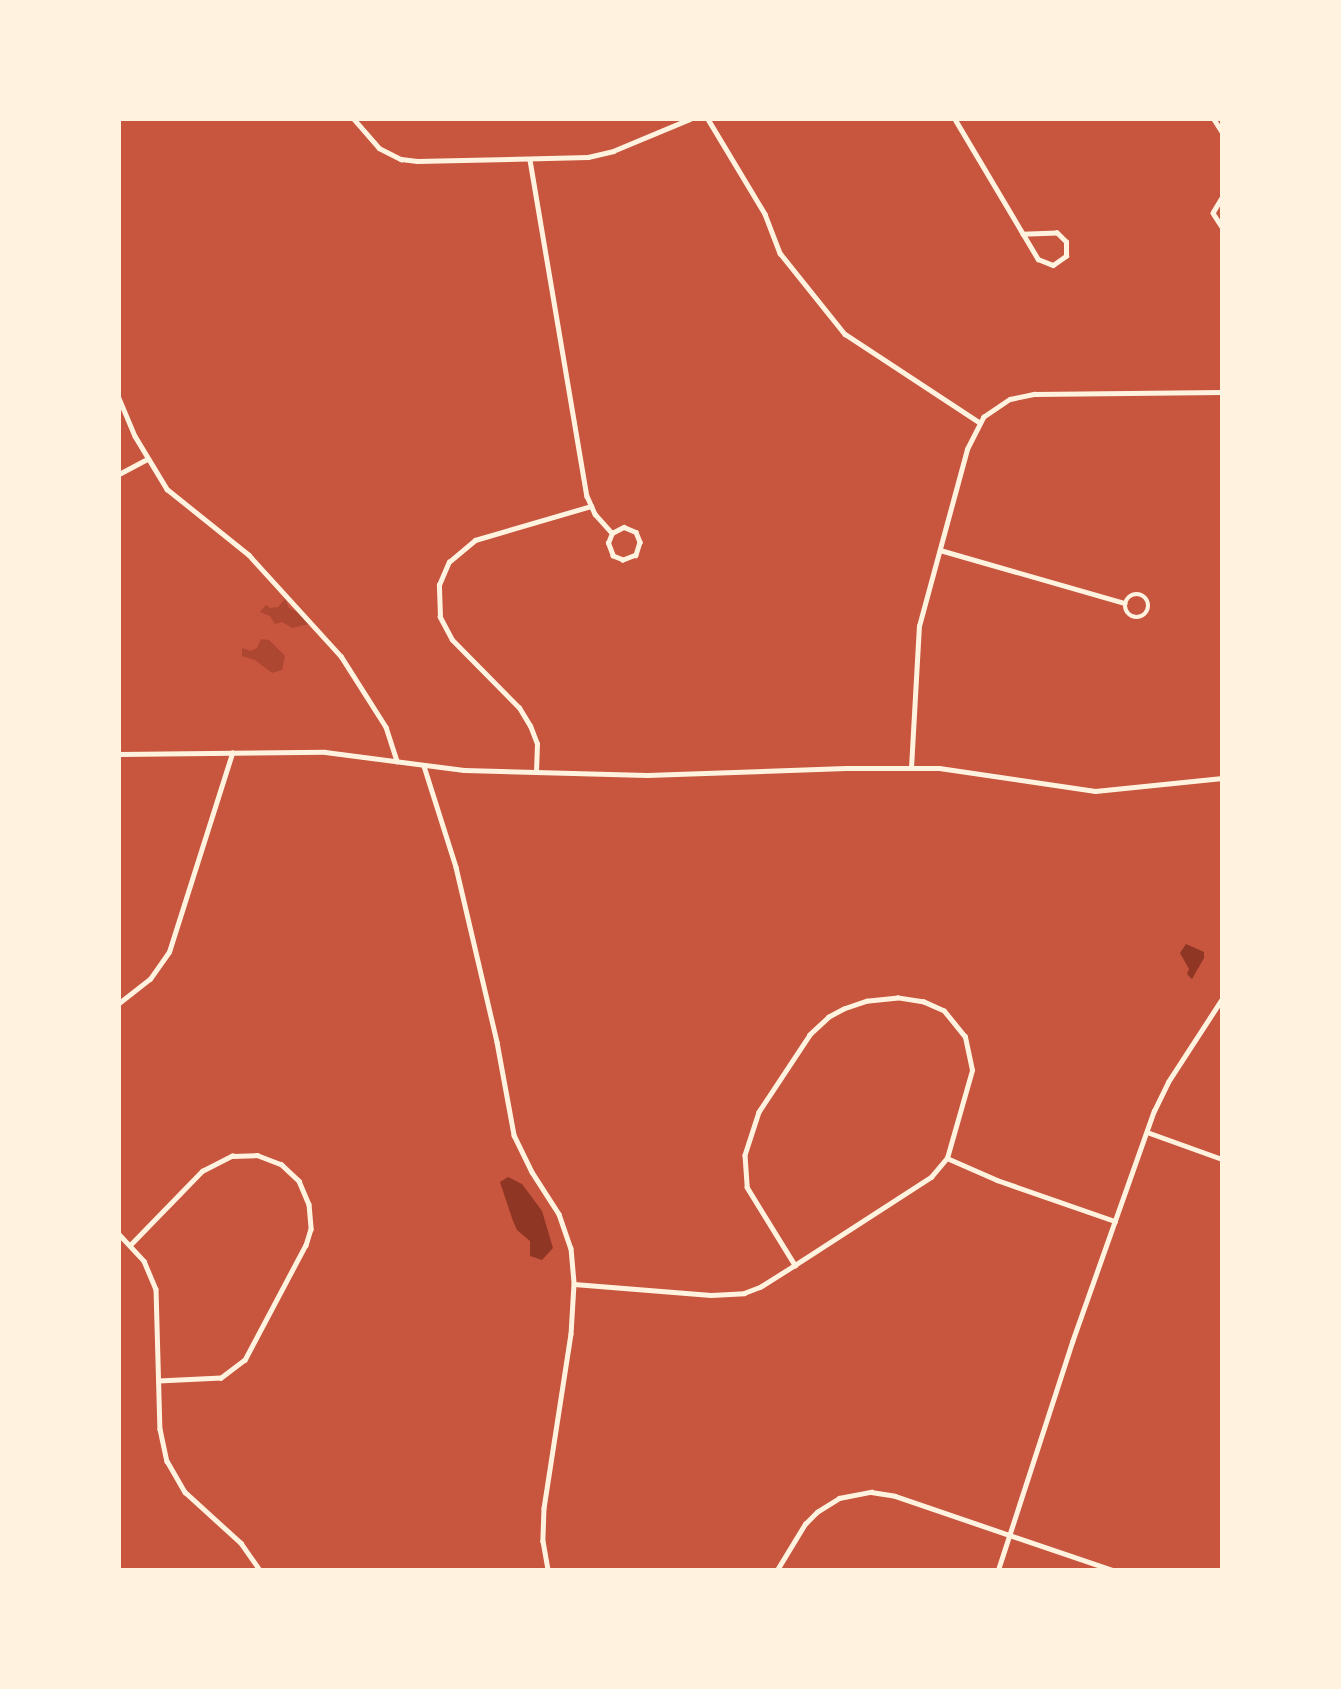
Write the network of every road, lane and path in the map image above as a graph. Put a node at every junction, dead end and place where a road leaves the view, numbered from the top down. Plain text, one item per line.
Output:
1 (354, 119) edge
2 (690, 119) edge
3 (708, 119) edge
4 (955, 119) edge
5 (1214, 119) edge
6 (1222, 132) edge
7 (530, 160) junction
8 (1222, 198) edge
9 (1222, 227) edge
10 (1023, 234) junction
11 (1222, 392) edge
12 (119, 398) edge
13 (979, 422) junction
14 (147, 459) junction
15 (119, 474) edge
16 (591, 506) junction
17 (612, 533) junction
18 (940, 550) junction
19 (1125, 603) junction
20 (232, 753) junction
21 (119, 754) edge
22 (397, 761) junction
23 (424, 766) junction
24 (911, 768) junction
25 (536, 772) junction
26 (1222, 778) edge
27 (1222, 999) edge
28 (119, 1003) edge
29 (1147, 1132) junction
30 (947, 1158) junction
31 (1222, 1159) edge
32 (1115, 1222) junction
33 (119, 1234) edge
34 (131, 1244) junction
35 (795, 1265) junction
36 (574, 1284) junction
37 (159, 1381) junction
38 (1009, 1535) junction
39 (260, 1570) edge
40 (548, 1570) edge
41 (777, 1570) edge
42 (998, 1570) edge
43 (1112, 1570) edge

1 - 7 street
2 - 7 street
3 - 13 street
4 - 10 street
5 - 6 street
7 - 16 street
8 - 9 street
10 - 10 street
11 - 13 street
12 - 14 street
13 - 18 street
14 - 15 street
14 - 22 street
16 - 17 street
16 - 25 street
17 - 17 street
18 - 19 street
18 - 24 street
19 - 19 street
20 - 21 street
20 - 22 street
20 - 28 street
22 - 23 street
23 - 25 street
23 - 36 street
24 - 25 street
24 - 26 street
27 - 29 street
29 - 31 street
29 - 32 street
30 - 32 street
30 - 35 street
30 - 35 street
32 - 38 street
33 - 34 street
34 - 37 street
34 - 37 street
35 - 36 street
36 - 40 street
37 - 39 street
38 - 41 street
38 - 42 street
38 - 43 street

